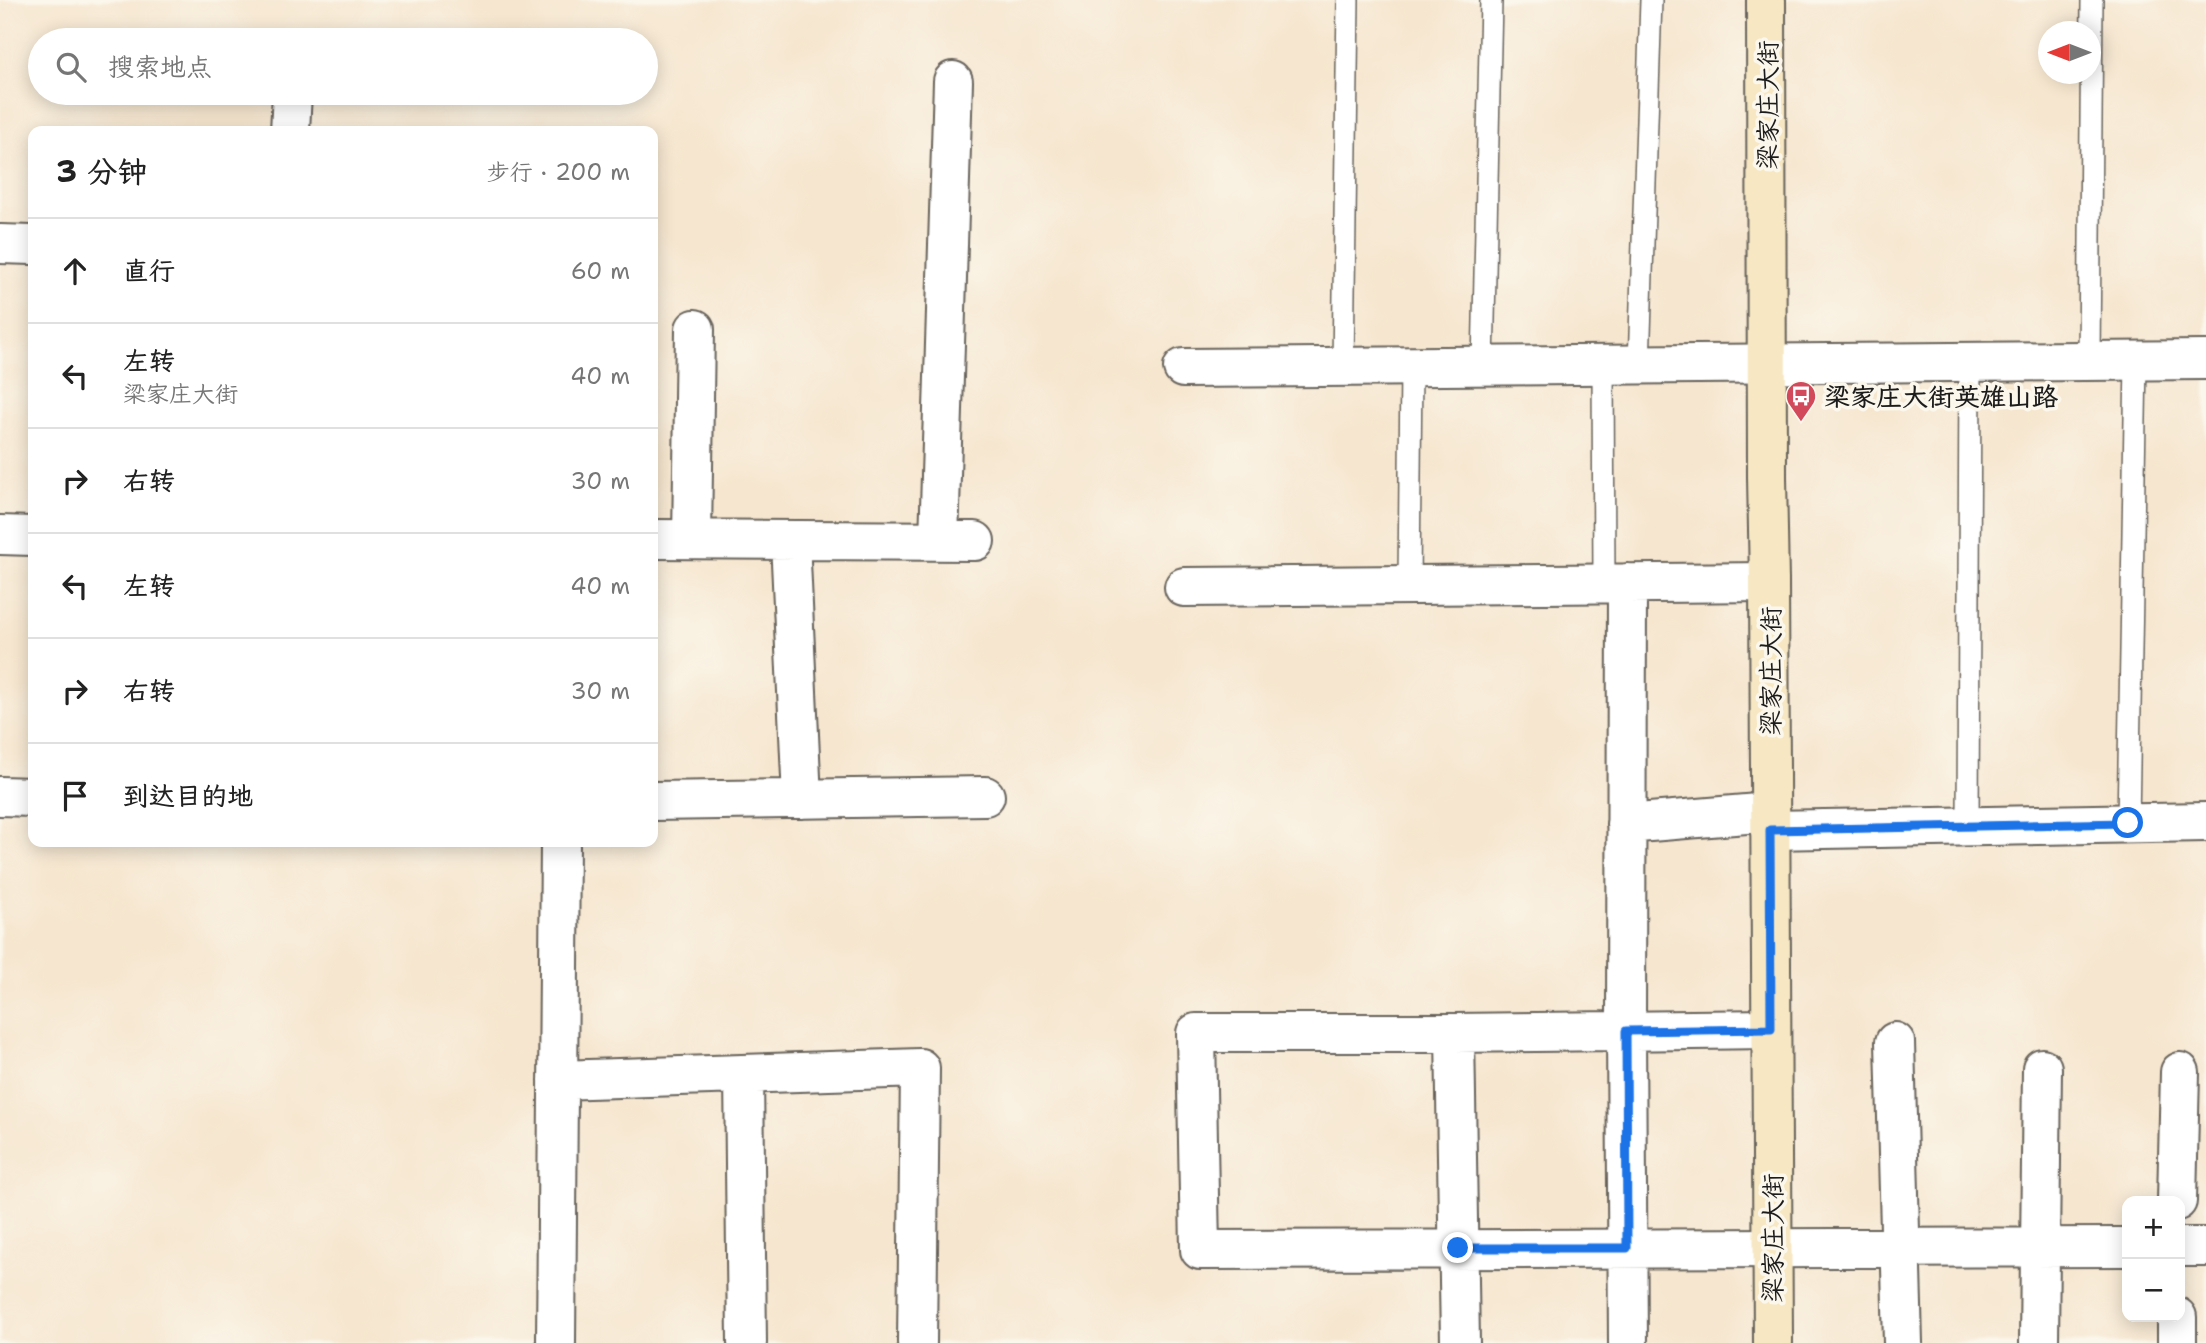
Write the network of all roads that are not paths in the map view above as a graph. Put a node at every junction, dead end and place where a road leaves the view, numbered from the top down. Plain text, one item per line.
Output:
1 (1348, 0) edge
2 (1491, 0) edge
3 (1651, 0) edge
4 (1766, 0) edge
5 (2092, 0) edge
6 (953, 81) dead end
7 (291, 105) edge
8 (290, 126) edge
9 (0, 244) edge
10 (28, 245) edge
11 (695, 329) dead end
12 (2206, 360) edge
13 (2089, 361) junction
14 (2136, 361) junction
15 (1970, 362) junction
16 (1768, 364) junction
17 (1621, 365) junction
18 (1343, 366) junction
19 (1411, 366) junction
20 (1483, 366) junction
21 (1183, 368) dead end
22 (0, 535) edge
23 (28, 536) edge
24 (658, 539) edge
25 (692, 540) junction
26 (790, 540) junction
27 (1769, 582) junction
28 (1616, 583) junction
29 (1409, 585) junction
30 (1184, 587) dead end
31 (0, 796) edge
32 (985, 796) dead end
33 (28, 797) edge
34 (802, 799) junction
35 (658, 801) edge
36 (1770, 821) junction
37 (2206, 822) edge
38 (2128, 823) junction
39 (1626, 824) junction
40 (1968, 825) junction
41 (560, 847) edge
42 (1771, 1029) junction
43 (1626, 1031) junction
44 (1455, 1033) junction
45 (1895, 1042) dead end
46 (2042, 1068) dead end
47 (2180, 1072) dead end
48 (744, 1074) junction
49 (558, 1080) junction
50 (2177, 1196) edge
51 (1772, 1247) junction
52 (1902, 1247) junction
53 (1458, 1248) junction
54 (1627, 1248) junction
55 (2039, 1248) junction
56 (2122, 1248) edge
57 (2185, 1248) edge
58 (2206, 1248) edge
59 (2177, 1322) edge
60 (556, 1343) edge
61 (747, 1343) edge
62 (917, 1343) edge
63 (1460, 1343) edge
64 (1628, 1343) edge
65 (1773, 1343) edge
66 (1903, 1343) edge
67 (2039, 1343) edge
68 (2177, 1343) edge

1 - 18 lane
2 - 20 lane
3 - 17 lane
4 - 16 street, 梁家庄大街
5 - 13 lane
6 - 26 street
7 - 8 street
9 - 10 street
11 - 25 street
12 - 14 street
13 - 14 street
13 - 15 street
14 - 38 lane
15 - 16 street
15 - 40 lane
16 - 17 street
16 - 27 street, 梁家庄大街
17 - 20 street
17 - 28 lane
18 - 19 street
18 - 21 street
19 - 20 street
19 - 29 lane
22 - 23 street
24 - 25 street
25 - 26 street
26 - 34 street
27 - 28 street
27 - 36 street, 梁家庄大街
28 - 29 street
28 - 39 street
29 - 30 street
31 - 33 street
32 - 34 street
34 - 35 street
36 - 39 street
36 - 40 street
36 - 42 street, 梁家庄大街
37 - 38 street
38 - 40 street
39 - 43 street
41 - 49 street
42 - 43 street
42 - 51 street, 梁家庄大街
43 - 44 street
43 - 54 street
44 - 53 street
44 - 53 street
45 - 52 street
46 - 55 street
47 - 50 street
48 - 49 street
48 - 61 street
48 - 62 street
49 - 60 street
51 - 52 street
51 - 54 street
51 - 65 street, 梁家庄大街
52 - 55 street
52 - 66 street
53 - 54 street
53 - 63 street
54 - 64 street
55 - 56 street
55 - 67 street
57 - 58 street
59 - 68 street

